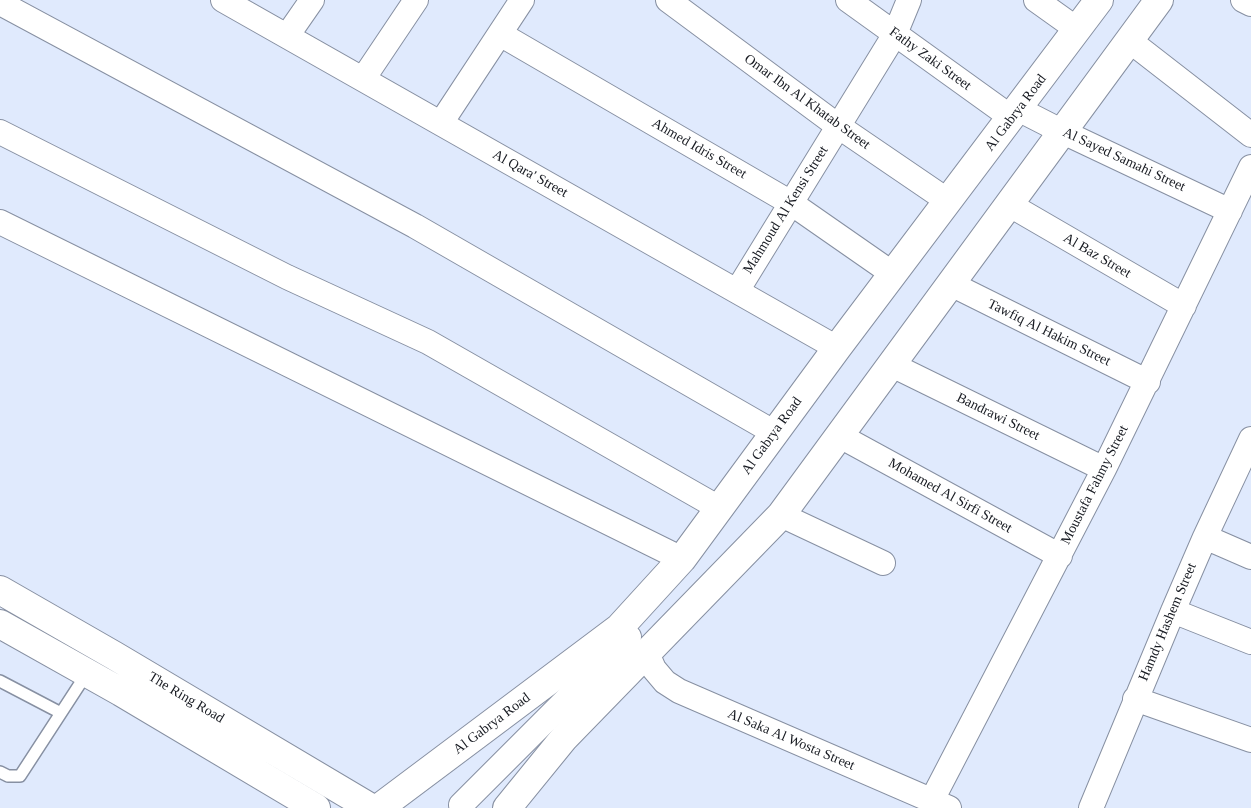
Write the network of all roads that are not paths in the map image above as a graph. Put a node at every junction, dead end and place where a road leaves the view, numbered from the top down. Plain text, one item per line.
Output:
1 (312, 0) edge
2 (416, 0) edge
3 (522, 0) edge
4 (668, 0) edge
5 (848, 0) edge
6 (909, 0) edge
7 (1036, 0) edge
8 (1099, 0) edge
9 (1159, 0) edge
10 (1243, 0) edge
11 (227, 1) edge
12 (0, 2) edge
13 (1251, 4) edge
14 (1078, 30) junction
15 (500, 34) junction
16 (895, 34) junction
17 (287, 36) junction
18 (1130, 42) junction
19 (363, 79) junction
20 (1015, 114) junction
21 (440, 123) junction
22 (838, 126) junction
23 (0, 132) edge
24 (1063, 132) junction
25 (1251, 135) edge
26 (1251, 167) edge
27 (948, 201) junction
28 (791, 203) junction
29 (1010, 205) junction
30 (1230, 211) junction
31 (0, 222) edge
32 (893, 274) junction
33 (951, 284) junction
34 (737, 291) junction
35 (1184, 306) junction
36 (837, 348) junction
37 (892, 365) junction
38 (1148, 382) junction
39 (775, 433) junction
40 (840, 436) junction
41 (1248, 452) edge
42 (1104, 469) junction
43 (719, 508) junction
44 (781, 515) junction
45 (1205, 537) junction
46 (1060, 556) junction
47 (1251, 557) edge
48 (682, 559) junction
49 (883, 563) dead end
50 (0, 590) edge
51 (1173, 611) junction
52 (0, 624) edge
53 (632, 640) junction
54 (1251, 642) edge
55 (87, 673) junction
56 (0, 681) edge
57 (1135, 699) junction
58 (61, 713) junction
59 (1251, 740) edge
60 (0, 772) edge
61 (941, 804) edge
62 (461, 805) dead end
63 (316, 808) edge
64 (371, 808) edge
65 (379, 808) edge
66 (507, 808) edge
67 (1091, 808) edge

1 - 17 street
2 - 19 street
3 - 15 street
4 - 22 street, Omar Ibn Al Khatab Street
5 - 16 street, Fathy Zaki Street
6 - 16 street, Mahmoud Al Kensi Street
7 - 14 street
8 - 14 main road, Al Gabrya Road
9 - 18 main road, Al Gabrya Road
10 - 13 street
11 - 17 street, Al Qara' Street
12 - 39 street
14 - 20 main road, Al Gabrya Road
15 - 21 street
15 - 28 street, Ahmed Idris Street
16 - 20 street, Fathy Zaki Street
16 - 22 street, Mahmoud Al Kensi Street
17 - 19 street, Al Qara' Street
18 - 24 main road, Al Gabrya Road
18 - 25 street
19 - 21 street, Al Qara' Street
20 - 24 street, Al Sayed Samahi Street
20 - 27 main road, Al Gabrya Road
21 - 34 street, Al Qara' Street
22 - 27 street, Omar Ibn Al Khatab Street
22 - 28 street, Mahmoud Al Kensi Street
23 - 43 street
24 - 29 main road, Al Gabrya Road
24 - 30 street, Al Sayed Samahi Street
26 - 30 street, Moustafa Fahmy Street
27 - 32 main road, Al Gabrya Road
28 - 32 street, Ahmed Idris Street
28 - 34 street, Mahmoud Al Kensi Street
29 - 33 main road, Al Gabrya Road
29 - 35 street, Al Baz Street
30 - 35 street, Moustafa Fahmy Street
31 - 48 street
32 - 36 main road, Al Gabrya Road
33 - 37 main road, Al Gabrya Road
33 - 38 street, Tawfiq Al Hakim Street
34 - 36 street, Al Qara' Street
35 - 38 street, Moustafa Fahmy Street
36 - 39 main road, Al Gabrya Road
37 - 40 main road, Al Gabrya Road
37 - 42 street, Bandrawi Street
38 - 42 street, Moustafa Fahmy Street
39 - 43 main road, Al Gabrya Road
40 - 44 main road, Al Gabrya Road
40 - 46 street, Mohamed Al Sirfi Street
41 - 45 street, Hamdy Hashem Street
42 - 46 street, Moustafa Fahmy Street
43 - 48 main road, Al Gabrya Road
44 - 49 street
44 - 53 main road, Al Gabrya Road
45 - 47 street
45 - 51 street, Hamdy Hashem Street
46 - 61 street, Moustafa Fahmy Street
48 - 53 main road, Al Gabrya Road
50 - 64 main road, The Ring Road
51 - 54 street
51 - 57 street, Hamdy Hashem Street
52 - 55 main road, The Ring Road
53 - 61 street, Al Saka Al Wosta Street
53 - 62 street
53 - 65 main road, Al Gabrya Road
53 - 66 main road, Al Gabrya Road
55 - 58 lane
55 - 63 main road, The Ring Road
56 - 58 lane
57 - 59 street
57 - 67 street, Hamdy Hashem Street
58 - 60 lane

